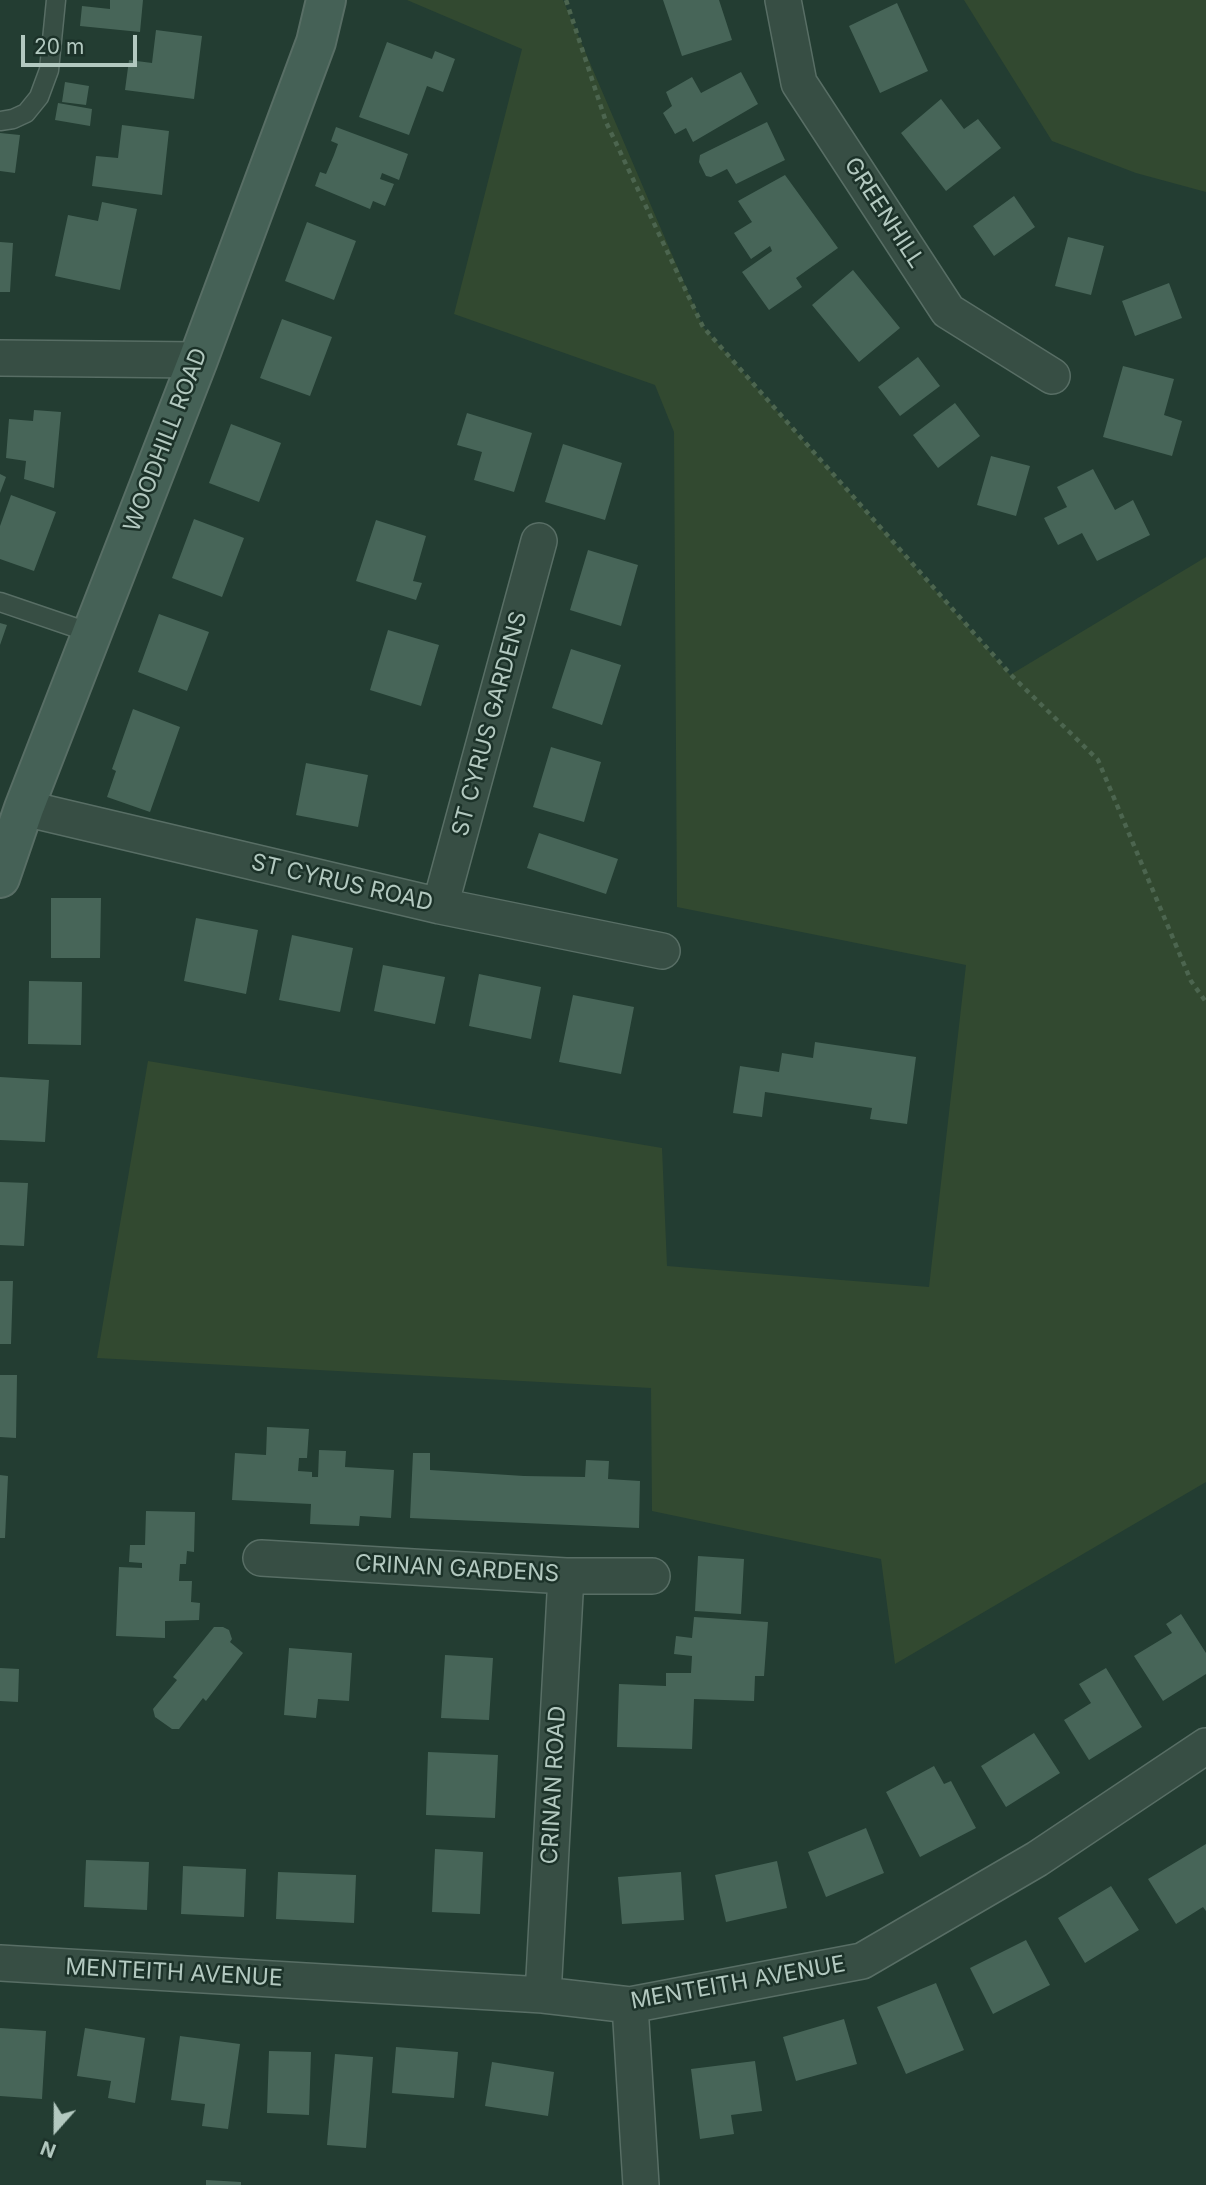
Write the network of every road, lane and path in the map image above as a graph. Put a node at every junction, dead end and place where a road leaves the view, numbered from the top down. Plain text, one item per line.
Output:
1 (56, 0) edge
2 (326, 0) edge
3 (566, 0) edge
4 (783, 0) edge
5 (0, 121) edge
6 (0, 358) edge
7 (198, 360) junction
8 (1052, 376) dead end
9 (539, 541) dead end
10 (0, 602) edge
11 (92, 633) junction
12 (24, 807) junction
13 (0, 878) edge
14 (440, 906) junction
15 (662, 951) dead end
16 (1206, 1002) edge
17 (261, 1558) dead end
18 (566, 1576) junction
19 (652, 1576) dead end
20 (1206, 1746) edge
21 (0, 1963) edge
22 (543, 1995) junction
23 (630, 2005) junction
24 (641, 2185) edge

1 - 5 lane
2 - 7 street, WOODHILL ROAD
3 - 16 path
4 - 8 street, GREENHILL
6 - 7 street
7 - 11 street, WOODHILL ROAD
9 - 14 street, ST CYRUS GARDENS
10 - 11 lane
11 - 12 street, WOODHILL ROAD
12 - 13 street, WOODHILL ROAD
12 - 14 street, ST CYRUS ROAD
14 - 15 street, ST CYRUS ROAD
17 - 18 street, CRINAN GARDENS
18 - 19 street, CRINAN GARDENS
18 - 22 street, CRINAN ROAD
20 - 23 street, MENTEITH AVENUE
21 - 22 street, MENTEITH AVENUE
22 - 23 street, MENTEITH AVENUE
23 - 24 street

